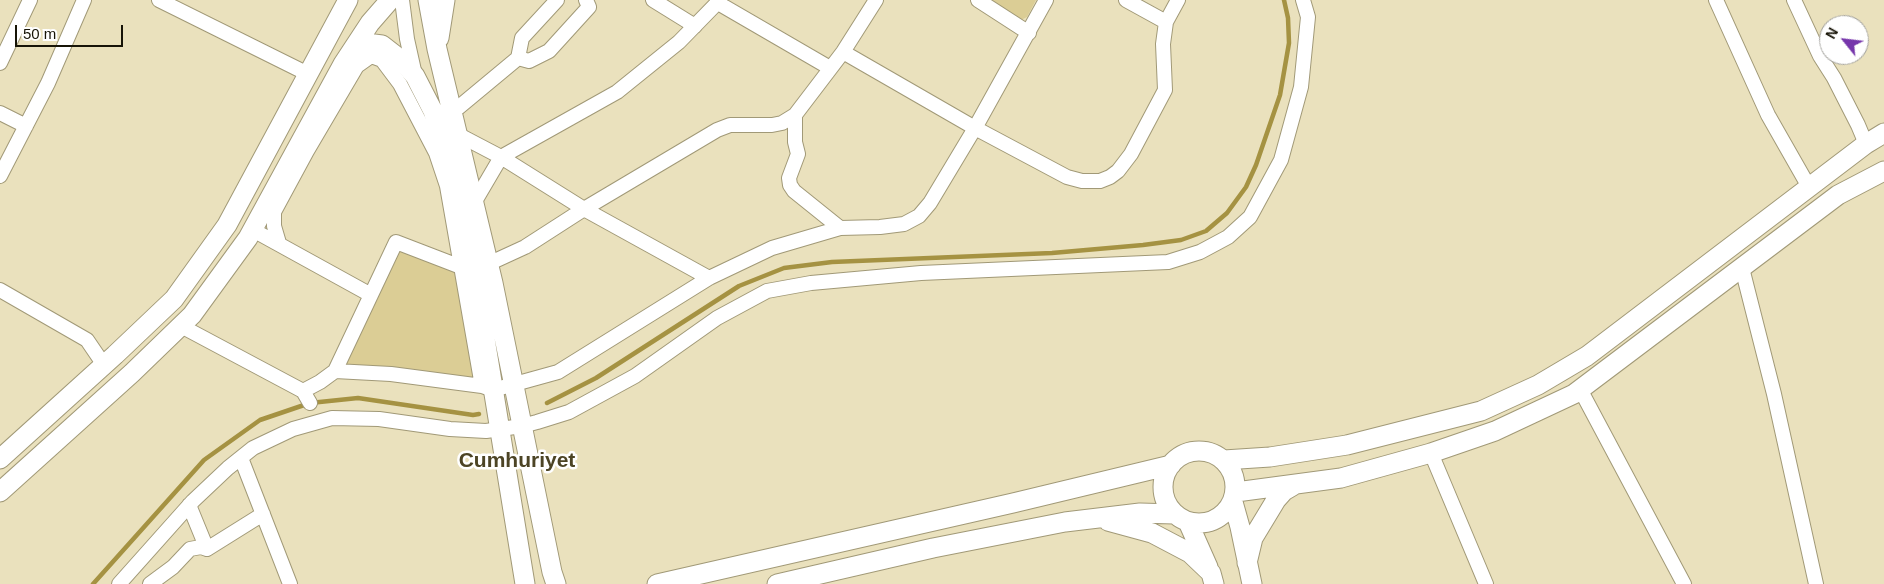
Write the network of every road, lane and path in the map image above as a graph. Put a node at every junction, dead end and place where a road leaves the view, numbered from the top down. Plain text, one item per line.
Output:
1 (30, 0) edge
2 (84, 0) edge
3 (159, 0) edge
4 (348, 0) edge
5 (390, 0) edge
6 (402, 0) edge
7 (428, 0) edge
8 (445, 0) edge
9 (557, 0) edge
10 (586, 0) edge
11 (653, 0) edge
12 (876, 0) edge
13 (978, 0) edge
14 (1046, 0) edge
15 (1126, 0) edge
16 (1178, 0) edge
17 (1303, 0) edge
18 (1716, 0) edge
19 (1794, 0) edge
20 (719, 1) edge
21 (1166, 22) junction
22 (695, 26) junction
23 (1029, 32) junction
24 (437, 49) junction
25 (843, 52) junction
26 (518, 58) junction
27 (0, 63) edge
28 (343, 64) junction
29 (830, 68) junction
30 (308, 74) junction
31 (415, 76) junction
32 (452, 110) junction
33 (0, 113) edge
34 (794, 115) junction
35 (26, 126) junction
36 (974, 128) junction
37 (1884, 134) edge
38 (458, 135) junction
39 (1866, 144) junction
40 (501, 157) junction
41 (1884, 171) edge
42 (0, 176) edge
43 (1809, 187) junction
44 (474, 203) junction
45 (584, 209) junction
46 (840, 228) junction
47 (253, 230) junction
48 (279, 243) junction
49 (488, 264) junction
50 (461, 267) junction
51 (1742, 268) junction
52 (709, 278) junction
53 (0, 290) edge
54 (371, 295) junction
55 (181, 326) junction
56 (104, 366) junction
57 (335, 371) junction
58 (513, 384) junction
59 (488, 388) junction
60 (1580, 389) junction
61 (303, 391) junction
62 (310, 403) dead end
63 (522, 426) junction
64 (499, 428) junction
65 (1430, 453) junction
66 (241, 458) junction
67 (0, 459) edge
68 (1224, 460) junction
69 (1171, 465) junction
70 (1297, 484) junction
71 (0, 492) edge
72 (1234, 497) junction
73 (189, 505) junction
74 (262, 514) junction
75 (1099, 518) junction
76 (1181, 518) junction
77 (207, 549) junction
78 (1247, 563) junction
79 (831, 578) edge
80 (1213, 579) edge
81 (120, 584) edge
82 (150, 584) edge
83 (290, 584) edge
84 (524, 584) edge
85 (556, 584) edge
86 (657, 584) edge
87 (776, 584) edge
88 (1252, 584) edge
89 (1486, 584) edge
90 (1684, 584) edge
91 (1816, 584) edge

1 - 27 street
2 - 35 street
3 - 30 street
4 - 30 main road
5 - 28 main road
6 - 31 street
7 - 24 main road
8 - 24 main road
9 - 26 street
10 - 26 street
11 - 22 street
12 - 25 street
13 - 23 street
14 - 23 street
15 - 21 street
16 - 21 street
17 - 63 street
18 - 43 street
19 - 39 street
20 - 22 street
20 - 29 street
21 - 36 street
22 - 40 street
23 - 36 street
24 - 32 main road
25 - 29 street
25 - 36 street
26 - 32 street
28 - 31 main road
28 - 47 main road
29 - 34 street
30 - 56 main road
31 - 59 main road
32 - 38 main road
33 - 35 street
34 - 45 street
34 - 46 street
35 - 42 street
36 - 46 street
37 - 39 main road
38 - 40 street
38 - 44 main road
39 - 43 main road
40 - 44 street
40 - 45 street
41 - 51 main road
43 - 68 main road
44 - 49 main road
45 - 49 street
45 - 52 street
46 - 52 street
47 - 48 street
47 - 55 main road
48 - 50 street
48 - 54 street
49 - 58 main road
50 - 54 street
50 - 59 street
51 - 60 main road
51 - 91 street
52 - 58 street
53 - 56 street
54 - 57 street
55 - 61 street
55 - 71 main road
56 - 67 main road
57 - 59 street
57 - 61 street
58 - 59 street
58 - 63 main road
59 - 64 main road
60 - 65 main road
60 - 90 street
61 - 62 street
63 - 64 street
63 - 85 main road
64 - 66 street
64 - 84 main road
65 - 70 main road
65 - 89 street
66 - 73 street
66 - 74 street
68 - 69 main road
68 - 72 main road
69 - 76 main road
69 - 86 main road
70 - 72 main road
70 - 78 main road
72 - 76 main road
72 - 78 main road
73 - 77 street
73 - 81 street
74 - 77 street
74 - 83 street
75 - 76 main road
75 - 79 main road
75 - 80 main road
76 - 80 main road
77 - 82 street
78 - 88 main road
79 - 87 main road

